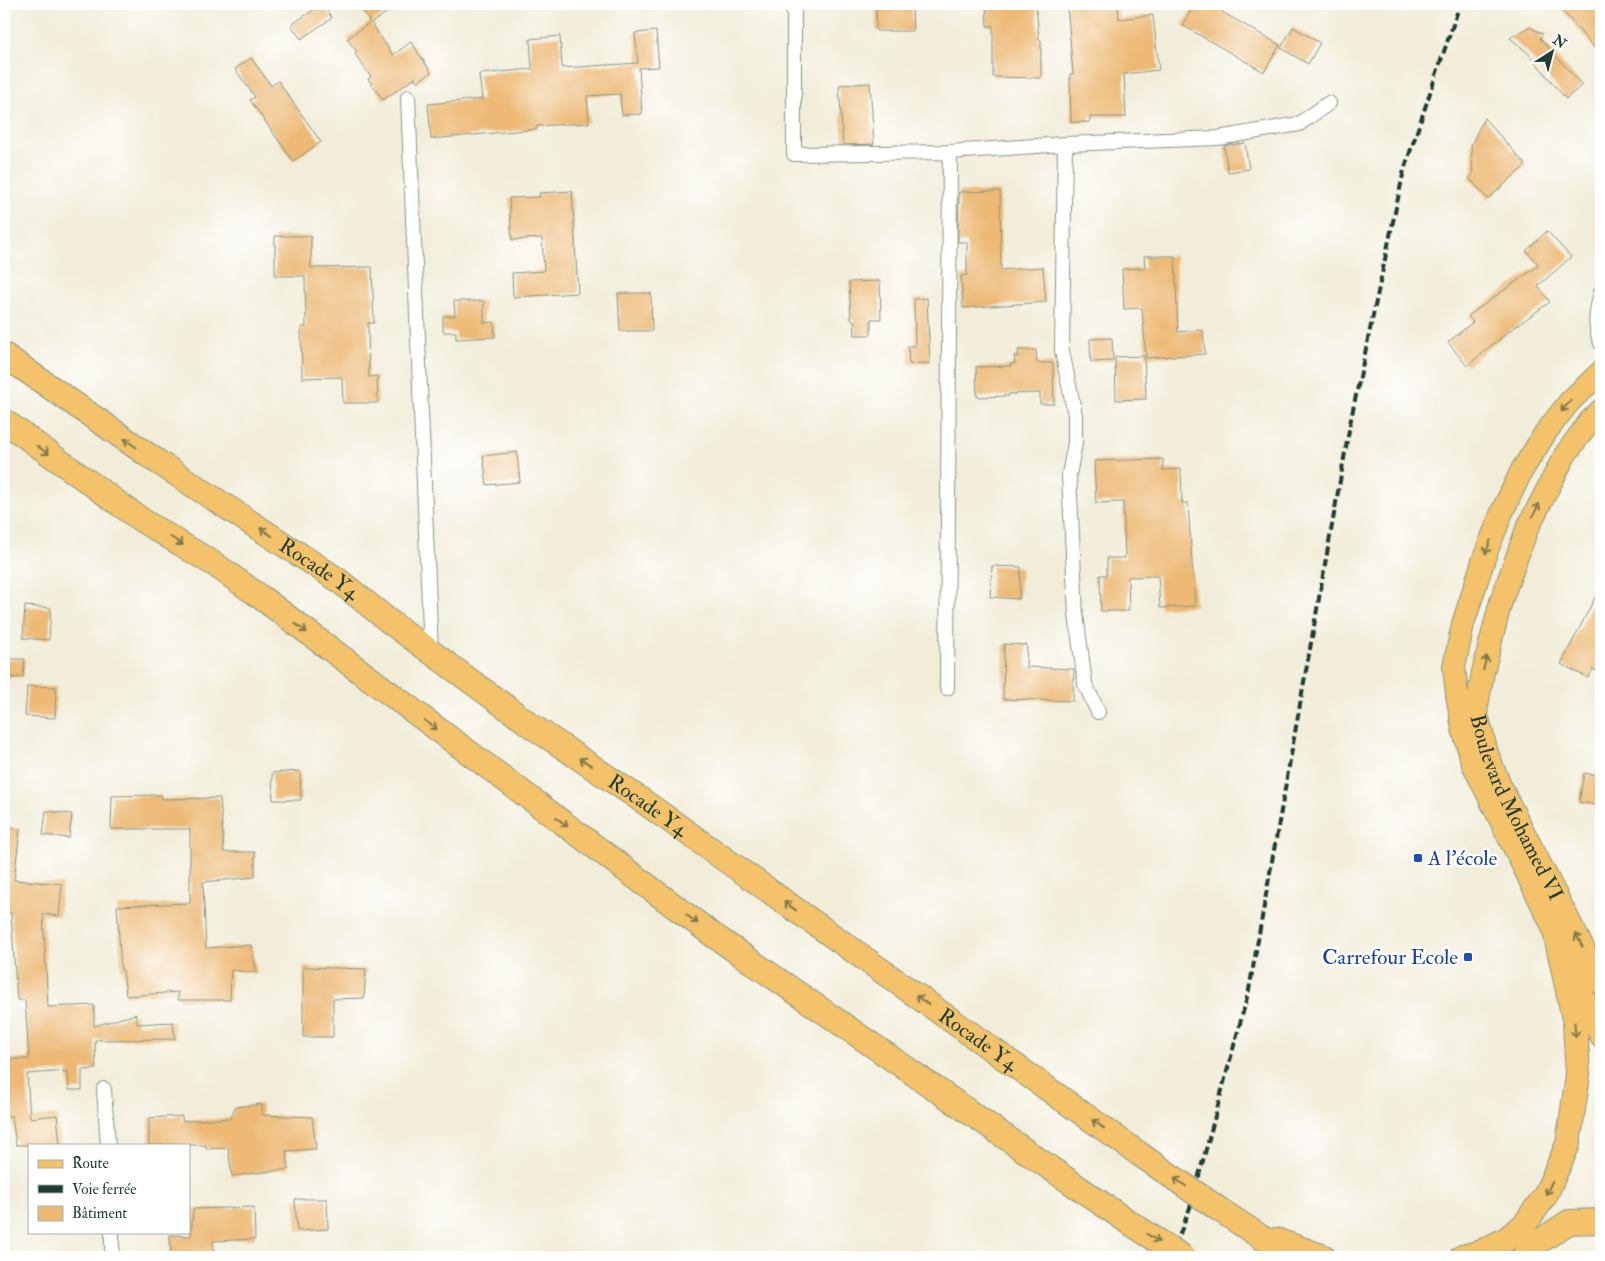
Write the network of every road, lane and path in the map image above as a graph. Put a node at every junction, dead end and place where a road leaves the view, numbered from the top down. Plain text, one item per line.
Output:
1 (794, 4) edge
2 (408, 97) dead end
3 (1329, 103) dead end
4 (1065, 144) junction
5 (950, 152) junction
6 (1601, 292) edge
7 (1601, 343) edge
8 (4, 356) edge
9 (1601, 372) edge
10 (1601, 410) edge
11 (4, 421) edge
12 (431, 653) junction
13 (947, 688) dead end
14 (1098, 712) dead end
15 (1555, 931) junction
16 (1601, 983) edge
17 (1601, 1036) edge
18 (104, 1089) dead end
19 (108, 1144) edge
20 (1601, 1222) edge
21 (1255, 1233) junction
22 (112, 1234) edge
23 (112, 1257) edge
24 (1183, 1257) edge
25 (1291, 1257) edge
26 (1324, 1257) edge
27 (1462, 1257) edge
28 (1523, 1257) edge

1 - 5 street
2 - 12 street
3 - 4 street
4 - 5 street
4 - 14 street
5 - 13 street
6 - 7 street
12 -> 8 highway, Rocade Y4
9 -> 15 main road, Boulevard Mohamed VI
16 -> 10 main road, Boulevard Mohamed VI
11 -> 24 highway, bridge
21 -> 12 highway, Rocade Y4, bridge
15 - 17 main road, Boulevard Mohamed VI
15 -> 27 highway
18 - 19 street
20 - 28 highway
21 - 25 highway, Rocade Y4
21 - 26 highway
22 - 23 street

